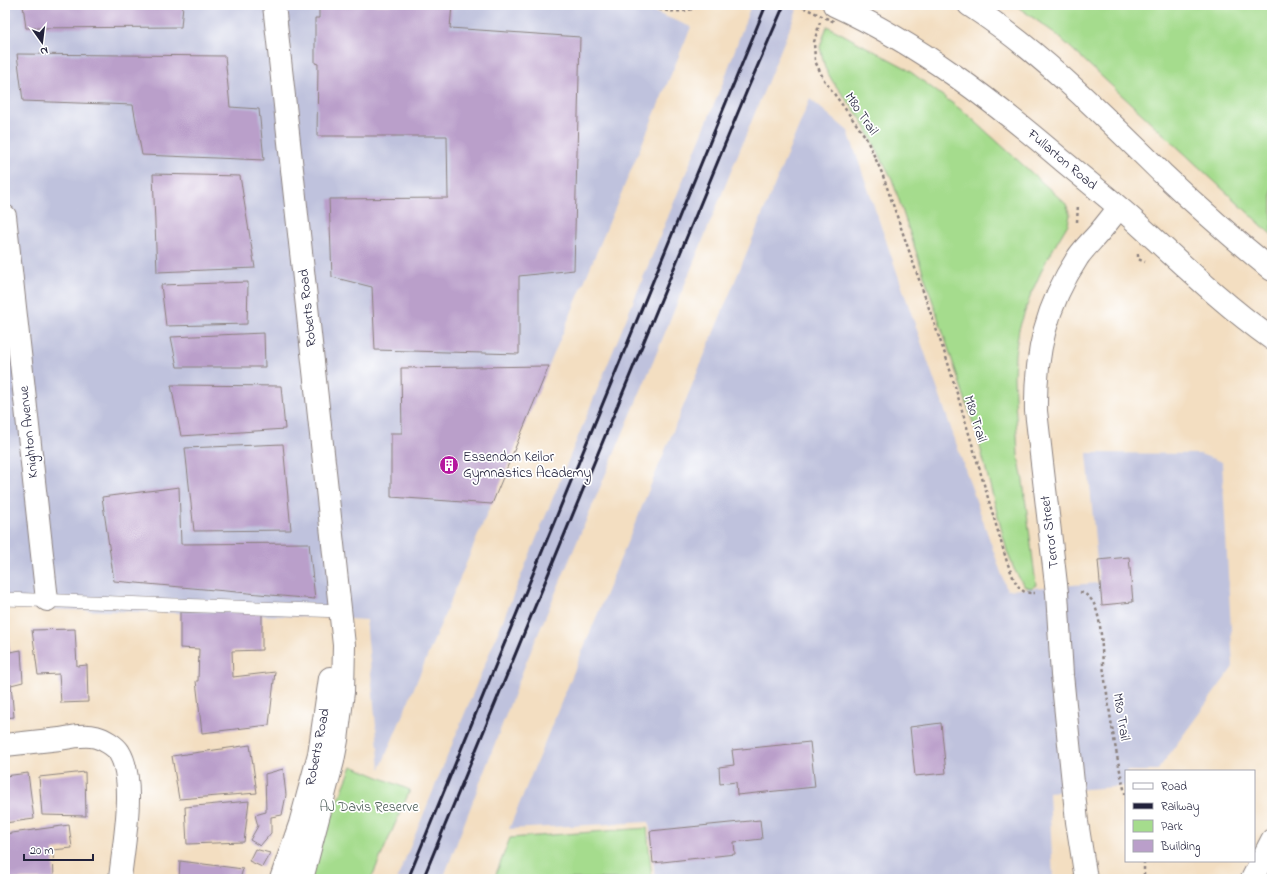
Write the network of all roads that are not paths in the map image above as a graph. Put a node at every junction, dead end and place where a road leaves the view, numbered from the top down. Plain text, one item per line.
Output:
1 (274, 5) edge
2 (969, 5) edge
3 (834, 12) edge
4 (1119, 208) junction
5 (5, 216) edge
6 (1272, 270) edge
7 (1272, 339) edge
8 (5, 599) edge
9 (47, 600) junction
10 (342, 611) junction
11 (5, 745) edge
12 (1272, 840) edge
13 (120, 879) edge
14 (281, 879) edge
15 (302, 879) edge
16 (1086, 879) edge
17 (1252, 879) edge

1 - 10 main road, Roberts Road
2 - 6 main road
3 - 4 main road, Fullarton Road
4 - 7 main road, Fullarton Road
4 - 16 main road, Terror Street
5 - 9 main road, Knighton Avenue
8 - 9 lane
9 - 10 lane
10 - 14 main road, Roberts Road
10 - 15 main road, Roberts Road
11 - 13 main road
12 - 17 main road

